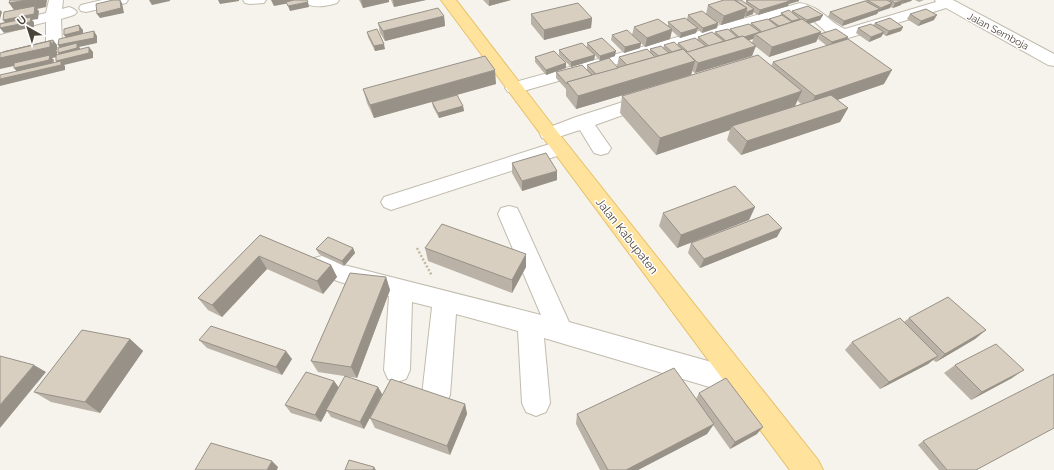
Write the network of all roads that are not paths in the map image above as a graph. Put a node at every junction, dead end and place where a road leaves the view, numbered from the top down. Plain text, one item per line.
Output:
1 (121, 0) edge
2 (250, 0) edge
3 (259, 0) edge
4 (310, 0) edge
5 (332, 0) edge
6 (448, 0) edge
7 (945, 2) edge
8 (54, 7) edge
9 (86, 8) dead end
10 (69, 12) dead end
11 (0, 29) edge
12 (54, 43) edge
13 (1054, 61) edge
14 (514, 88) junction
15 (665, 95) edge
16 (583, 121) junction
17 (554, 141) junction
18 (601, 148) dead end
19 (392, 202) dead end
20 (509, 214) dead end
21 (322, 265) edge
22 (400, 289) junction
23 (445, 301) junction
24 (530, 323) junction
25 (560, 331) junction
26 (397, 370) dead end
27 (740, 383) junction
28 (436, 395) edge
29 (536, 403) dead end
30 (808, 470) edge

1 - 9 street
2 - 3 street
4 - 5 street
6 - 14 main road, Jalan Kabupaten
7 - 13 street, Jalan Semboja
7 - 14 street
8 - 10 street
8 - 11 street
8 - 12 street
14 - 17 main road, Jalan Kabupaten
15 - 16 street
16 - 17 street
16 - 18 street
17 - 19 street
17 - 27 main road, Jalan Kabupaten
20 - 25 street
21 - 22 street
22 - 23 street
22 - 26 street
23 - 24 street
23 - 28 street
24 - 25 street
24 - 29 street
25 - 27 street
27 - 30 main road, Jalan Kabupaten

